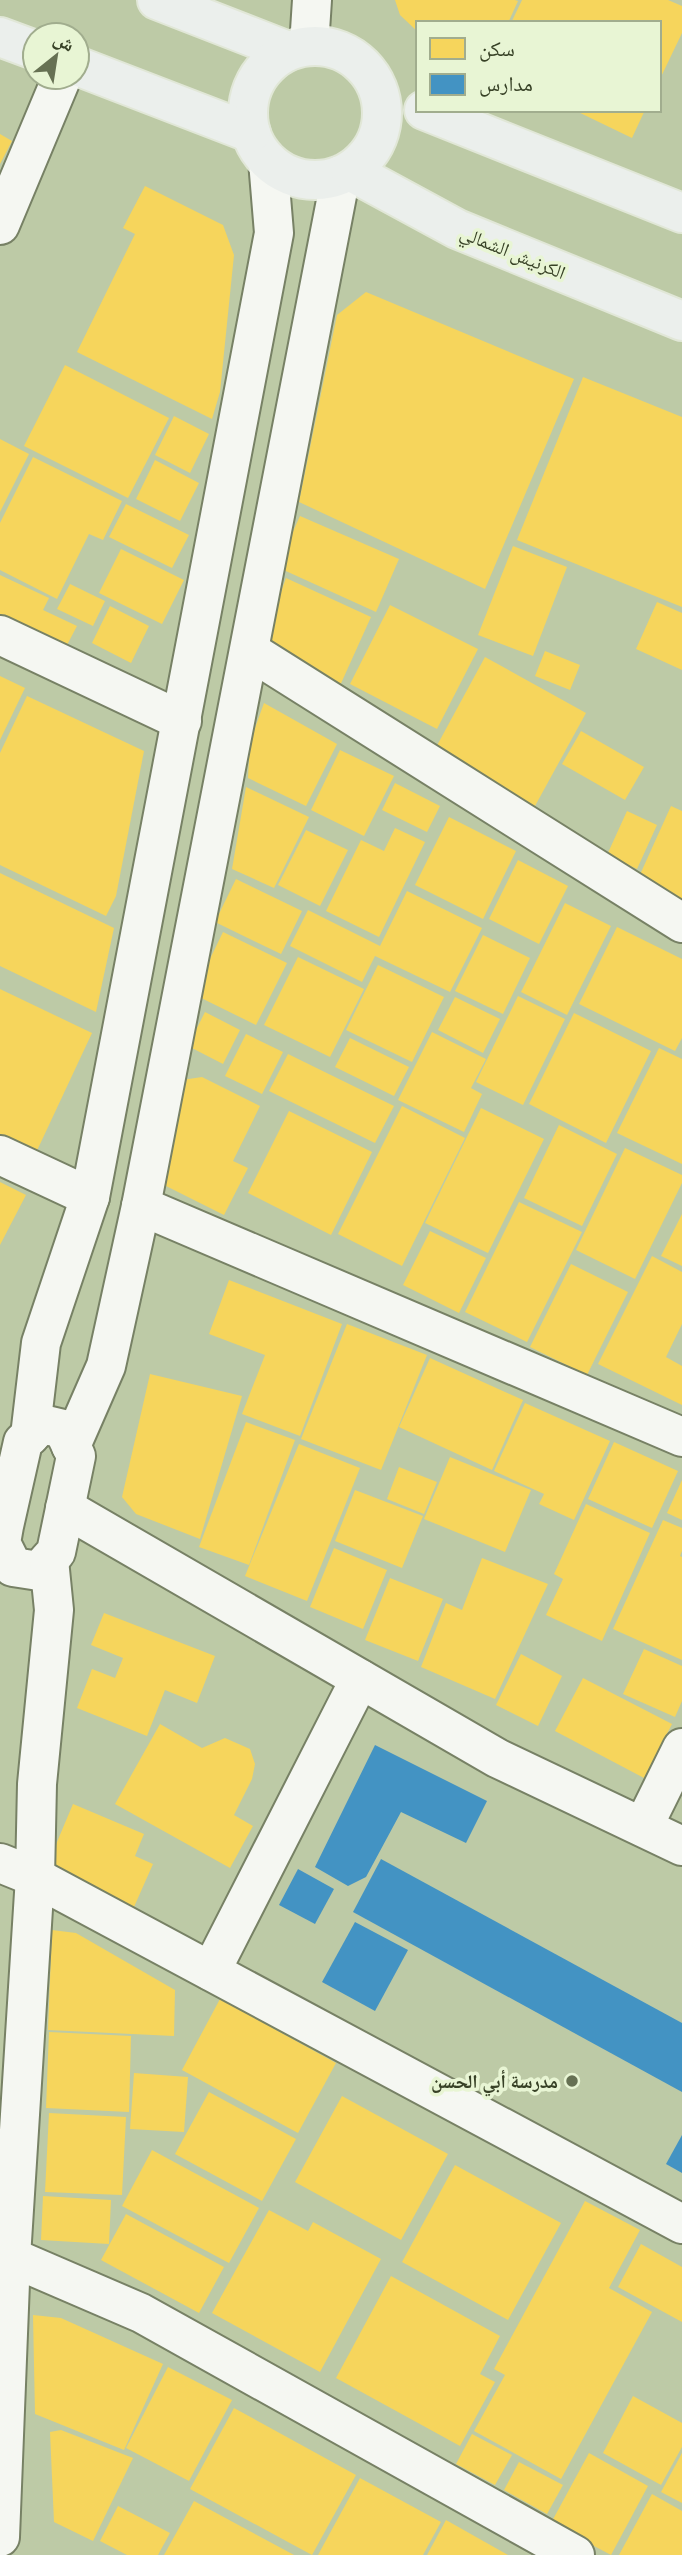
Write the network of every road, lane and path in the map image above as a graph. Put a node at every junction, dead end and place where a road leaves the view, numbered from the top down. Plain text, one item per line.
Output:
1 (157, 0) edge
2 (312, 0) edge
3 (0, 37) edge
4 (21, 45) edge
5 (299, 49) junction
6 (91, 72) edge
7 (56, 91) edge
8 (379, 92) junction
9 (416, 107) edge
10 (429, 112) edge
11 (259, 147) junction
12 (346, 173) junction
13 (682, 213) edge
14 (0, 225) edge
15 (682, 321) edge
16 (0, 635) edge
17 (250, 652) junction
18 (182, 721) junction
19 (682, 923) edge
20 (0, 1155) edge
21 (90, 1197) junction
22 (141, 1206) junction
23 (30, 1436) junction
24 (682, 1437) edge
25 (71, 1446) junction
26 (65, 1508) junction
27 (3, 1531) edge
28 (48, 1560) junction
29 (360, 1679) junction
30 (682, 1748) edge
31 (643, 1827) junction
32 (682, 1846) edge
33 (0, 1863) edge
34 (35, 1877) junction
35 (211, 1971) junction
36 (682, 2224) edge
37 (11, 2257) junction
38 (0, 2537) edge
39 (575, 2555) edge

1 - 5 main road
2 - 5 street
3 - 4 main road
5 - 8 main road
5 - 11 main road
6 - 11 main road
7 - 14 street
8 - 9 main road
8 - 12 main road
10 - 13 main road
11 - 12 main road
11 - 18 street
12 - 15 main road, الكرنيش الشمالي
12 - 17 street
16 - 18 street
17 - 19 street
17 - 22 street
18 - 21 street
20 - 21 street
21 - 23 street
22 - 24 street
22 - 25 street
23 - 25 street
23 - 27 street
25 - 26 street
26 - 28 street
26 - 29 street
27 - 28 street
28 - 34 street
29 - 31 street
29 - 35 street
30 - 31 street
31 - 32 street
33 - 34 street
34 - 35 street
34 - 37 street
35 - 36 street
37 - 38 street
37 - 39 street

